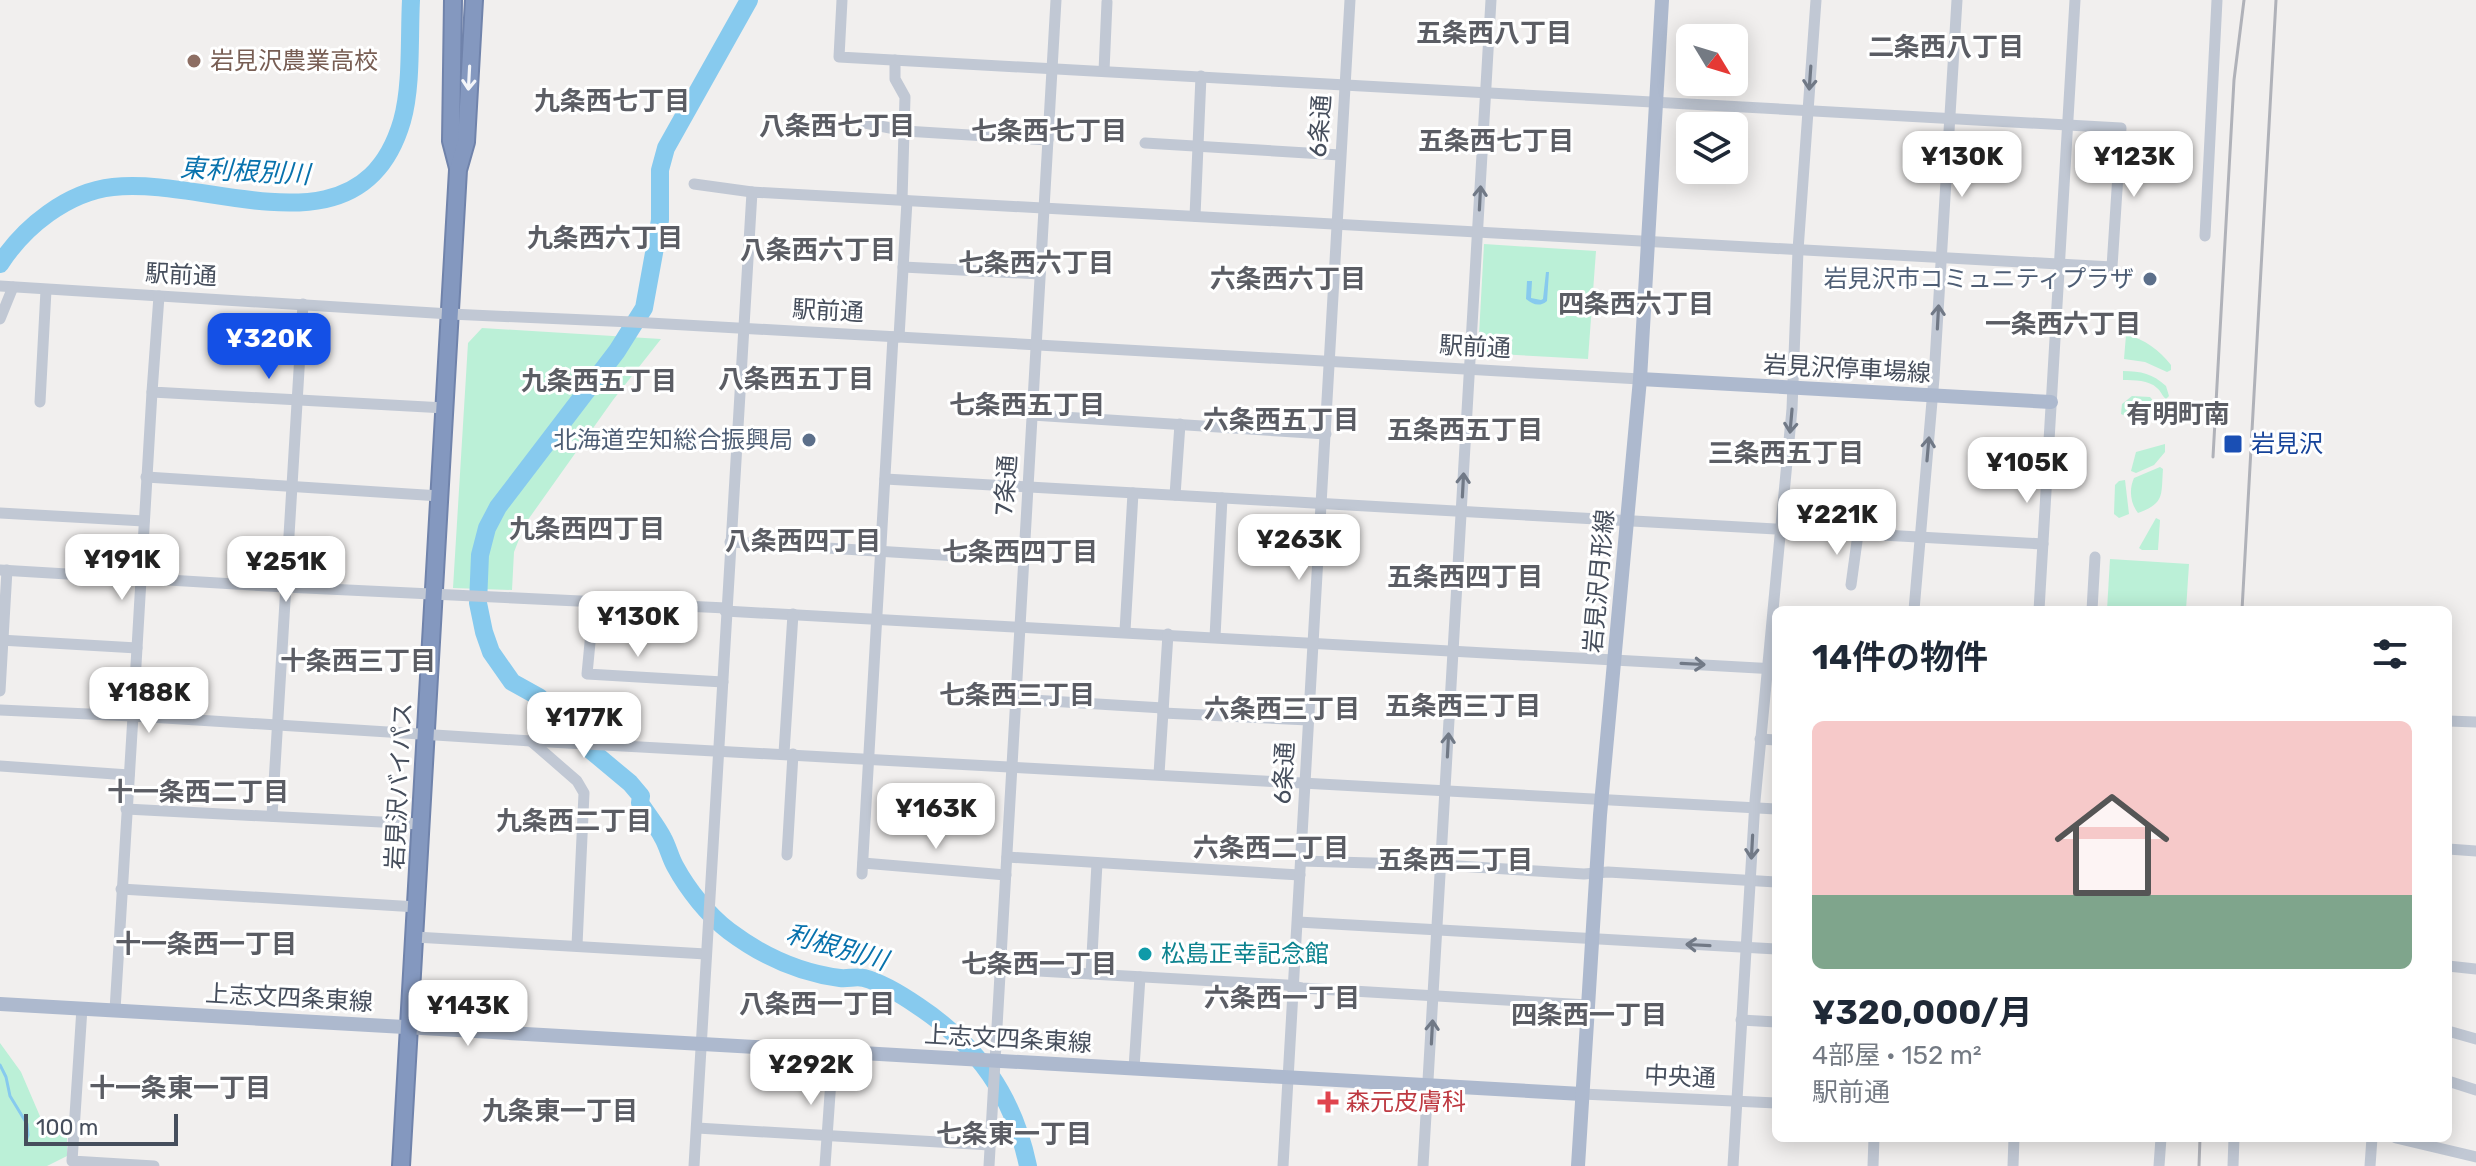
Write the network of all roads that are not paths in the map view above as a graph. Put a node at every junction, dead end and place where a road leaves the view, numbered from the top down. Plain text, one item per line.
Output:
1 (453, 0) edge
2 (474, 0) edge
3 (842, 0) edge
4 (1056, 0) edge
5 (1350, 0) edge
6 (1491, 0) edge
7 (1662, 0) edge
8 (1816, 0) edge
9 (1957, 0) edge
10 (2075, 0) edge
11 (2217, 0) edge
12 (1107, 2) dead end
13 (895, 60) junction
14 (1051, 68) junction
15 (1104, 71) junction
16 (1201, 76) junction
17 (1345, 83) junction
18 (1486, 93) junction
19 (1657, 103) junction
20 (1808, 110) junction
21 (1950, 119) junction
22 (865, 123) dead end
23 (2068, 124) junction
24 (905, 131) junction
25 (1048, 140) junction
26 (1145, 143) dead end
27 (1198, 147) junction
28 (1340, 155) junction
29 (458, 170) junction
30 (694, 184) dead end
31 (752, 192) junction
32 (904, 200) junction
33 (1044, 209) junction
34 (1195, 216) junction
35 (1337, 225) junction
36 (1478, 232) junction
37 (2205, 236) dead end
38 (1648, 242) junction
39 (1798, 250) junction
40 (1941, 258) junction
41 (2059, 265) junction
42 (903, 267) junction
43 (1040, 274) junction
44 (7, 287) edge
45 (46, 290) junction
46 (159, 296) junction
47 (303, 304) junction
48 (450, 314) junction
49 (0, 319) edge
50 (743, 328) junction
51 (896, 337) junction
52 (1037, 345) junction
53 (1330, 361) junction
54 (1469, 369) junction
55 (1640, 379) junction
56 (1792, 388) junction
57 (152, 392) junction
58 (1933, 395) junction
59 (296, 400) junction
60 (40, 402) dead end
61 (2051, 402) junction
62 (445, 408) junction
63 (1032, 415) junction
64 (1180, 424) junction
65 (1326, 434) junction
66 (146, 477) junction
67 (885, 479) junction
68 (292, 486) junction
69 (1028, 487) junction
70 (1133, 493) junction
71 (1175, 495) junction
72 (440, 496) junction
73 (1222, 498) junction
74 (1321, 504) junction
75 (1461, 512) junction
76 (0, 513) edge
77 (144, 521) junction
78 (1627, 521) junction
79 (1780, 530) junction
80 (1858, 534) junction
81 (1921, 537) junction
82 (730, 542) junction
83 (2043, 544) junction
84 (881, 552) junction
85 (2095, 557) dead end
86 (1023, 560) junction
87 (3, 570) edge
88 (140, 577) junction
89 (1851, 585) dead end
90 (285, 587) junction
91 (433, 593) junction
92 (594, 601) junction
93 (1775, 606) edge
94 (1914, 606) edge
95 (2039, 606) edge
96 (2092, 606) edge
97 (726, 609) junction
98 (793, 614) junction
99 (878, 619) junction
100 (1020, 626) junction
101 (1125, 631) junction
102 (1168, 634) junction
103 (1215, 637) junction
104 (2, 640) edge
105 (1313, 643) junction
106 (137, 648) junction
107 (1454, 651) junction
108 (1615, 661) junction
109 (1771, 669) edge
110 (723, 682) junction
111 (0, 691) edge
112 (1016, 699) junction
113 (0, 710) edge
114 (1163, 710) junction
115 (133, 716) junction
116 (1309, 720) junction
117 (2452, 721) edge
118 (2476, 722) edge
119 (278, 724) junction
120 (426, 733) junction
121 (1760, 739) junction
122 (1772, 740) edge
123 (537, 741) junction
124 (719, 749) junction
125 (789, 753) junction
126 (870, 758) junction
127 (0, 766) edge
128 (1012, 767) junction
129 (1159, 774) junction
130 (129, 775) junction
131 (1305, 783) junction
132 (1445, 791) junction
133 (1601, 799) junction
134 (1755, 808) junction
135 (126, 809) junction
136 (1772, 809) edge
137 (272, 816) junction
138 (420, 824) junction
139 (2452, 849) edge
140 (2476, 851) edge
141 (787, 855) dead end
142 (1007, 857) junction
143 (1301, 861) junction
144 (1097, 863) junction
145 (1442, 865) junction
146 (1596, 873) junction
147 (1006, 875) junction
148 (1300, 875) junction
149 (1750, 881) junction
150 (1772, 882) edge
151 (121, 889) junction
152 (417, 907) junction
153 (1298, 922) junction
154 (1438, 931) junction
155 (415, 937) junction
156 (1592, 939) junction
157 (577, 945) junction
158 (1747, 948) junction
159 (1772, 949) edge
160 (706, 954) junction
161 (2452, 966) edge
162 (1001, 969) junction
163 (2476, 969) edge
164 (1091, 974) junction
165 (1140, 977) junction
166 (1294, 986) junction
167 (1434, 997) junction
168 (0, 1004) edge
169 (1588, 1005) junction
170 (82, 1008) junction
171 (115, 1010) junction
172 (1741, 1020) junction
173 (1772, 1022) edge
174 (409, 1027) junction
175 (2452, 1032) edge
176 (2476, 1039) edge
177 (702, 1044) junction
178 (833, 1051) junction
179 (1000, 1064) junction
180 (1134, 1068) junction
181 (1288, 1077) junction
182 (2452, 1082) edge
183 (1429, 1084) junction
184 (2476, 1090) edge
185 (1582, 1094) junction
186 (1736, 1101) junction
187 (1772, 1103) edge
188 (697, 1128) junction
189 (827, 1137) junction
190 (990, 1141) junction
191 (1874, 1142) edge
192 (2014, 1142) edge
193 (2161, 1142) edge
194 (2234, 1142) edge
195 (2372, 1142) edge
196 (2413, 1142) edge
197 (2476, 1157) edge
198 (154, 1166) edge
199 (401, 1166) edge
200 (694, 1166) edge
201 (825, 1166) edge
202 (989, 1166) edge
203 (1283, 1166) edge
204 (1423, 1166) edge
205 (1578, 1166) edge
206 (1733, 1166) edge
207 (1873, 1166) edge
208 (2013, 1166) edge
209 (2159, 1166) edge
210 (2233, 1166) edge
211 (2370, 1166) edge

1 - 29 highway, 岩見沢バイパス
2 -> 29 highway, 岩見沢バイパス
3 - 13 street
4 - 14 street, 7条通
5 - 17 street, 6条通
6 - 18 street
7 - 19 main road, 岩見沢月形線
8 -> 20 street
9 - 21 street
10 - 23 street
11 - 37 street
12 - 15 street
13 - 14 street
13 - 24 street
14 - 15 street
14 - 25 street, 7条通
15 - 16 street
16 - 17 street
16 - 27 street
17 - 18 street
17 - 28 street, 6条通
18 - 19 street
36 -> 18 street
19 - 20 street
19 - 38 main road, 岩見沢月形線
20 - 21 street
20 - 39 street
21 - 23 street
21 - 40 street
22 - 24 street
23 - 41 street
23 - 41 street
24 - 25 street
24 - 32 street
25 - 33 street, 7条通
26 - 27 street
27 - 28 street
27 - 34 street
28 - 35 street, 6条通
29 - 48 highway, 岩見沢バイパス
30 - 31 street
31 - 32 street
31 - 50 street
32 - 33 street
32 - 42 street
33 - 34 street
33 - 43 street, 7条通
34 - 35 street
35 - 36 street
35 - 53 street, 6条通
36 - 38 street
36 - 54 street
38 - 39 street
38 - 55 main road, 岩見沢月形線
39 - 40 street
39 - 56 street
40 - 41 street
58 -> 40 street
41 - 61 street
42 - 43 street
42 - 51 street
43 - 52 street, 7条通
44 - 45 street, 駅前通
44 - 49 street
45 - 46 street, 駅前通
45 - 60 street
46 - 47 street, 駅前通
46 - 57 street
47 - 48 street, 駅前通
47 - 59 street
48 - 50 street, 駅前通
48 - 62 highway, 岩見沢バイパス
50 - 51 street, 駅前通
50 - 82 street
51 - 52 street, 駅前通
51 - 67 street
52 - 53 street, 駅前通
52 - 63 street, 7条通
53 - 54 street, 駅前通
53 - 65 street, 6条通
54 - 55 street, 駅前通
75 -> 54 street
55 - 56 main road, 岩見沢停車場線
55 - 78 main road, 岩見沢月形線
56 - 58 main road, 岩見沢停車場線
56 -> 79 street
57 - 59 street
57 - 66 street
58 - 61 main road, 岩見沢停車場線
81 -> 58 street
59 - 62 street
59 - 68 street
61 - 83 street
62 - 72 highway, 岩見沢バイパス
63 - 64 street
63 - 69 street, 7条通
64 - 65 street
64 - 71 street
65 - 74 street, 6条通
66 - 68 street
66 - 77 street
67 - 69 street
67 - 84 street
68 - 72 street
68 - 90 street
69 - 70 street
69 - 86 street, 7条通
70 - 71 street
70 - 101 street
71 - 73 street
72 - 91 highway, 岩見沢バイパス
73 - 74 street
73 - 103 street
74 - 75 street
74 - 105 street, 6条通
75 - 78 street
75 - 107 street
76 - 77 street
77 - 88 street
78 - 79 street
78 - 108 main road, 岩見沢月形線
79 - 80 street
79 - 93 street
80 - 81 street
80 - 89 street
81 - 83 street
81 - 94 street
82 - 84 street
82 - 97 street
83 - 95 street
84 - 86 street
84 - 99 street
85 - 96 street
86 - 100 street, 7条通
87 - 88 street
87 - 104 street
88 - 90 street
88 - 106 street
90 - 91 street
90 - 119 street
91 - 92 street
91 - 120 highway, 岩見沢バイパス
92 - 97 street
92 - 110 street
97 - 98 street
97 - 110 street
98 - 99 street
98 - 125 street
99 - 100 street
99 - 126 street
100 - 101 street
100 - 112 street, 7条通
101 - 102 street
102 - 103 street
102 - 114 street
103 - 105 street
104 - 106 street
104 - 111 street
105 - 107 street
105 - 116 street, 6条通
106 - 115 street
107 - 108 street
132 -> 107 street
108 -> 109 street
108 - 133 main road, 岩見沢月形線
109 - 121 street
110 - 124 street
112 - 114 street
112 - 128 street, 7条通
113 - 115 street
114 - 116 street
114 - 129 street
115 - 119 street
115 - 130 street
116 - 131 street, 6条通
117 - 118 street
119 - 120 street
119 - 137 street
120 - 123 street
120 - 138 highway, 岩見沢バイパス
121 - 122 street
121 - 134 street
123 - 124 street
123 - 157 street
124 - 125 street
124 - 160 street
125 - 126 street
125 - 141 street
126 - 128 street
126 - 147 street
127 - 130 street
128 - 129 street
128 - 142 street, 7条通
129 - 131 street
130 - 135 street
131 - 132 street
131 - 143 street, 6条通
132 - 133 street
132 - 145 street
133 - 134 street
133 - 146 main road, 岩見沢月形線
134 - 136 street
134 -> 149 street
135 - 137 street
135 - 151 street
137 - 138 street
138 - 152 highway, 岩見沢バイパス
139 - 140 street
142 - 144 street
142 - 147 street, 7条通
143 - 145 street
143 - 148 street, 6条通
144 - 148 street
144 - 164 street
145 - 146 street
145 - 154 street
146 - 149 street
146 - 156 main road, 岩見沢月形線
147 - 162 street, 7条通
148 - 153 street, 6条通
149 - 150 street
149 - 158 street
151 - 152 street
151 - 171 street
152 - 155 highway, 岩見沢バイパス
153 - 154 street
153 - 166 street, 6条通
154 - 156 street
154 - 167 street
155 - 157 street
155 - 174 highway, 岩見沢バイパス
158 -> 156 street
156 - 169 main road, 岩見沢月形線
157 - 160 street
158 - 159 street
158 - 172 street
160 - 177 street
161 - 163 street
162 - 164 street
162 - 179 street, 7条通
164 - 165 street
165 - 166 street
165 - 180 street
166 - 167 street
166 - 181 street, 6条通
167 - 169 street
183 -> 167 street
168 - 170 main road, 上志文四条東線
169 - 185 main road, 岩見沢月形線
170 - 171 main road, 上志文四条東線
170 - 198 street
171 - 174 main road, 上志文四条東線
172 - 173 street
172 - 186 street
174 - 177 main road, 上志文四条東線
174 - 199 highway, 岩見沢バイパス
175 - 176 street
177 - 178 main road, 上志文四条東線
177 - 188 street
178 - 179 main road, 上志文四条東線
178 - 189 street
179 - 180 main road, 上志文四条東線
179 - 190 street, 7条通
180 - 181 main road, 上志文四条東線
181 - 183 main road, 上志文四条東線
181 - 203 street, 6条通
182 - 184 street
183 - 185 main road, 上志文四条東線
183 - 204 street
185 - 186 street, 中央通
185 - 205 main road, 岩見沢月形線
186 - 187 street, 中央通
186 - 206 street
188 - 189 street
188 - 200 street
189 - 190 street
189 - 201 street
190 - 202 street
191 - 207 street
192 - 208 street
193 - 209 street
194 - 210 street
195 - 211 street
196 - 197 street

